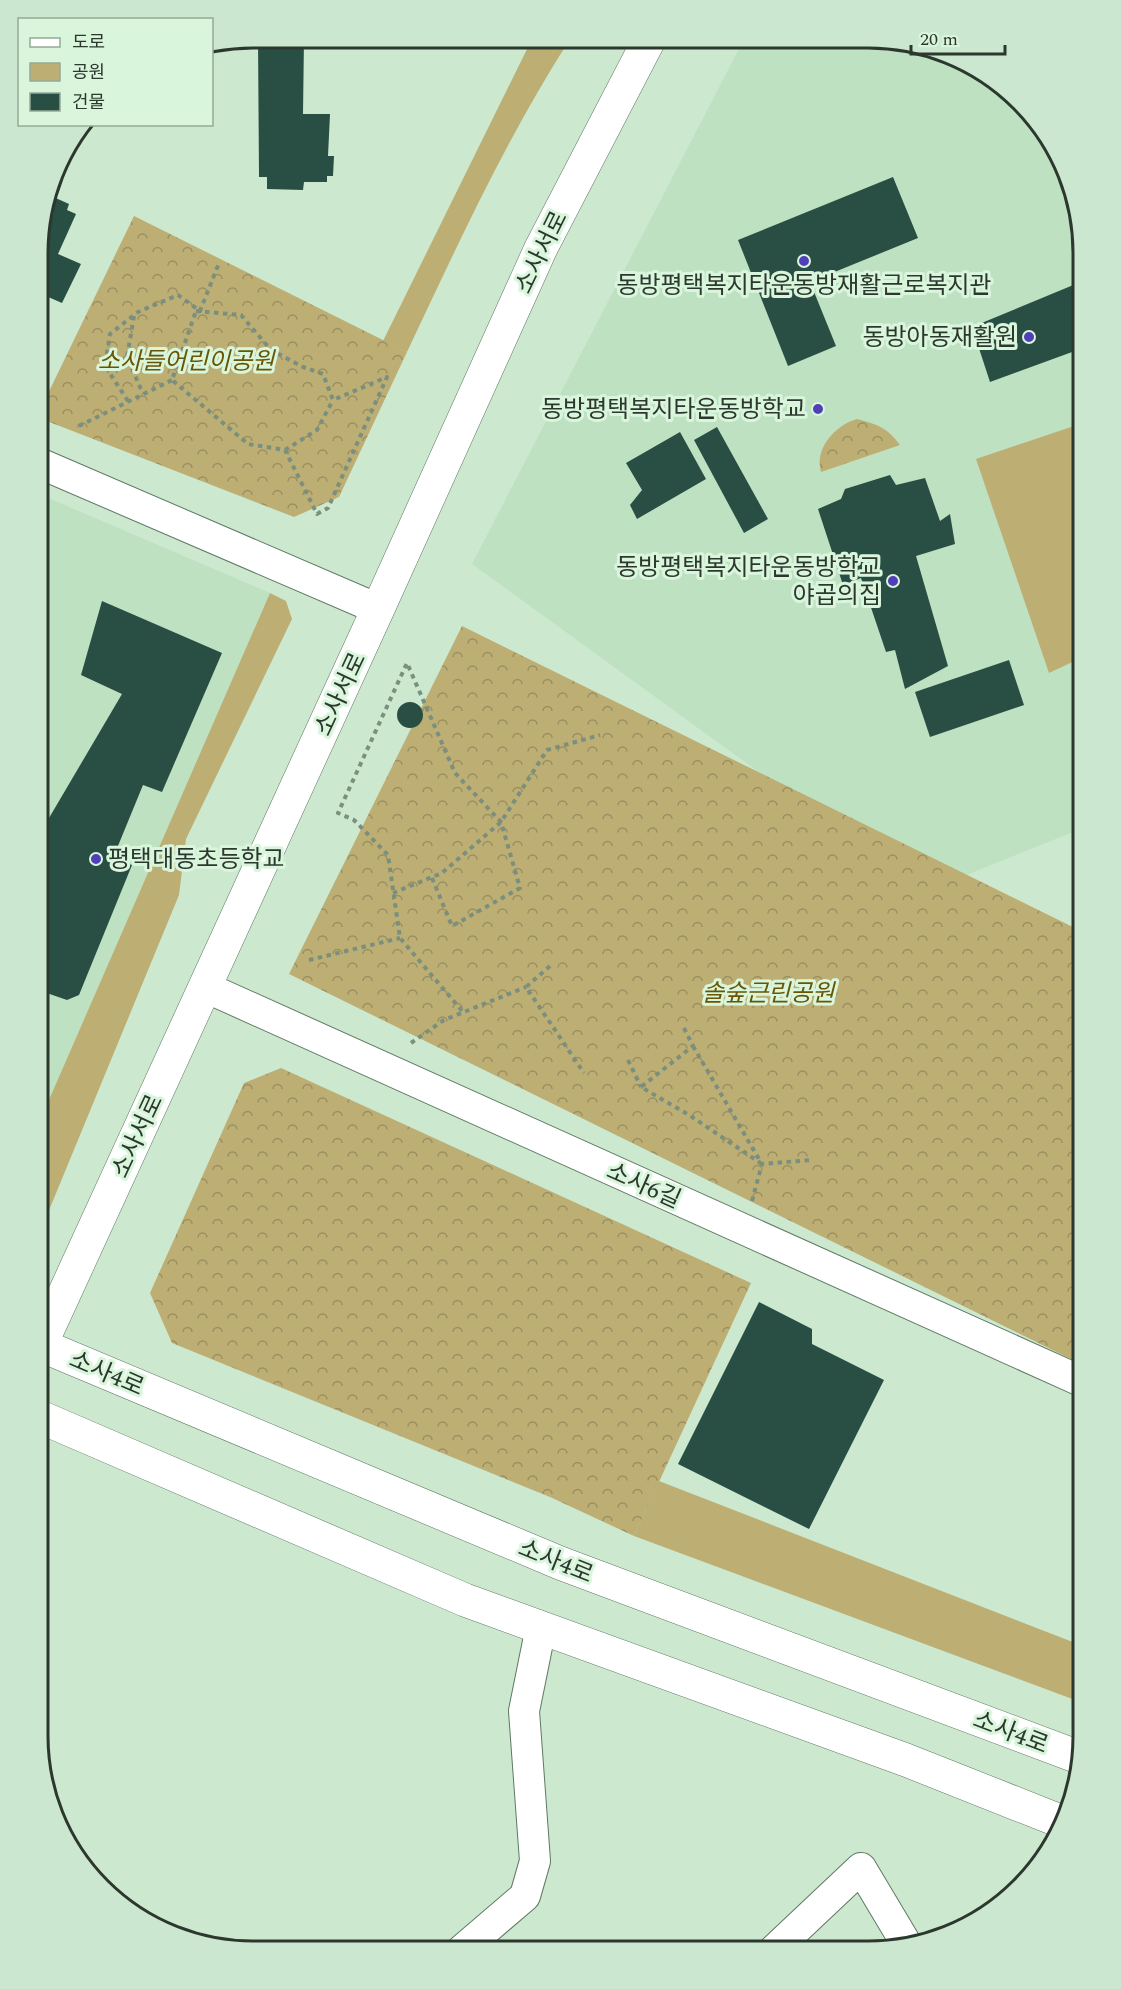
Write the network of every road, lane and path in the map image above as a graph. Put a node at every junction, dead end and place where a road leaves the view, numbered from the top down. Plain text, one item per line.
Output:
1 (645, 48) edge
2 (219, 263) dead end
3 (200, 311) junction
4 (134, 316) junction
5 (172, 380) junction
6 (143, 394) junction
7 (333, 399) junction
8 (128, 401) junction
9 (79, 426) dead end
10 (285, 450) junction
11 (48, 467) edge
12 (378, 609) junction
13 (600, 735) dead end
14 (501, 822) junction
15 (432, 878) junction
16 (393, 893) junction
17 (400, 938) junction
18 (309, 960) dead end
19 (550, 966) dead end
20 (205, 987) junction
21 (526, 987) junction
22 (463, 1012) junction
23 (684, 1028) dead end
24 (411, 1043) dead end
25 (693, 1046) junction
26 (628, 1060) dead end
27 (584, 1073) dead end
28 (641, 1088) junction
29 (811, 1160) dead end
30 (762, 1164) junction
31 (751, 1206) dead end
32 (48, 1327) edge
33 (48, 1351) edge
34 (1073, 1378) edge
35 (48, 1420) edge
36 (541, 1627) junction
37 (1072, 1755) edge
38 (1055, 1819) edge
39 (903, 1938) edge
40 (472, 1941) edge
41 (784, 1941) edge

1 - 12 main road, 소사서로
2 - 3 path
3 - 4 path
3 - 5 path
3 - 7 path
4 - 6 path
4 - 8 path
5 - 6 path
5 - 10 path
6 - 8 path
7 - 10 path
7 - 10 path
8 - 9 path
11 - 12 street
12 - 20 main road, 소사서로
13 - 14 path
14 - 15 path
14 - 15 path
14 - 16 path
15 - 16 path
16 - 17 path
17 - 18 path
17 - 22 path
19 - 21 path
20 - 32 main road, 소사서로
20 - 34 street, 소사6길
21 - 22 path
21 - 27 path
22 - 24 path
23 - 25 path
25 - 28 path
25 - 30 path
26 - 28 path
28 - 30 path
29 - 30 path
30 - 31 path
33 - 37 main road, 소사4로
35 - 36 main road
36 - 38 main road
36 - 40 street
39 - 41 street

